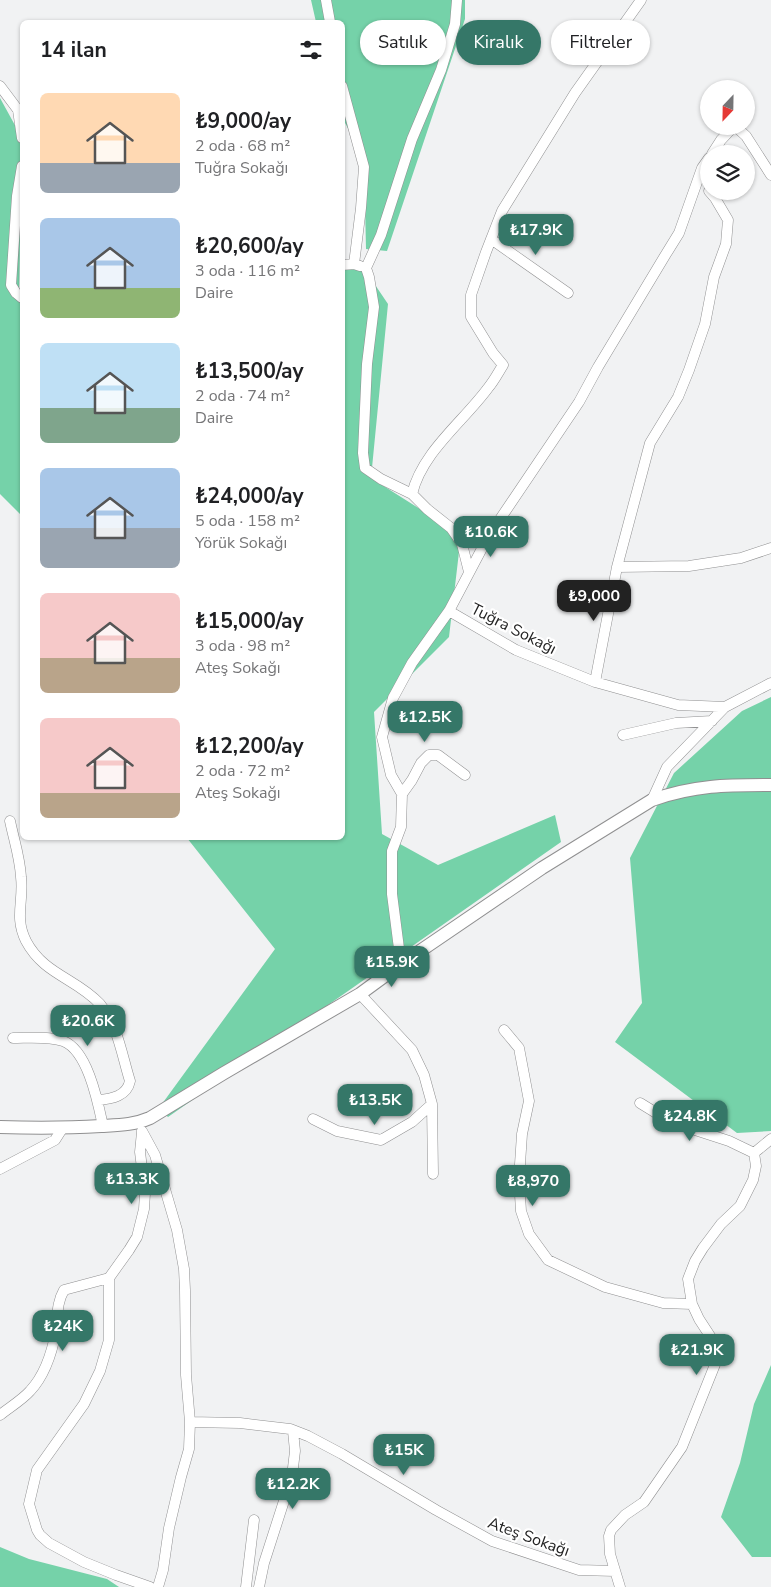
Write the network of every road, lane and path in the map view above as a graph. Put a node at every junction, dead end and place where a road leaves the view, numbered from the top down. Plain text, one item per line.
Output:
1 (326, 0) edge
2 (458, 0) edge
3 (641, 0) edge
4 (330, 20) edge
5 (0, 86) edge
6 (345, 97) edge
7 (20, 124) edge
8 (726, 135) edge
9 (745, 135) edge
10 (718, 145) edge
11 (700, 174) edge
12 (771, 175) edge
13 (20, 178) edge
14 (698, 179) joint
15 (716, 200) edge
16 (491, 239) junction
17 (354, 264) junction
18 (345, 265) edge
19 (366, 268) junction
20 (568, 293) dead end
21 (20, 296) edge
22 (412, 494) junction
23 (771, 548) edge
24 (617, 566) junction
25 (469, 572) junction
26 (449, 611) junction
27 (595, 682) junction
28 (771, 683) edge
29 (726, 707) junction
30 (712, 721) junction
31 (623, 735) dead end
32 (465, 776) dead end
33 (771, 785) edge
34 (402, 794) junction
35 (652, 800) junction
36 (10, 822) dead end
37 (401, 964) junction
38 (360, 994) junction
39 (504, 1030) dead end
40 (13, 1038) dead end
41 (98, 1100) junction
42 (640, 1103) dead end
43 (432, 1104) junction
44 (313, 1119) dead end
45 (102, 1126) junction
46 (0, 1127) edge
47 (141, 1128) junction
48 (62, 1129) junction
49 (771, 1139) edge
50 (754, 1153) junction
51 (0, 1169) edge
52 (433, 1174) dead end
53 (109, 1278) junction
54 (692, 1304) junction
55 (0, 1415) edge
56 (190, 1422) junction
57 (293, 1431) junction
58 (254, 1520) dead end
59 (615, 1571) junction
60 (150, 1587) edge
61 (158, 1587) edge
62 (246, 1587) edge
63 (259, 1587) edge
64 (620, 1587) edge

1 - 4 street
2 - 19 street
3 - 16 street
5 - 7 street
6 - 17 street
8 - 10 street
9 - 12 street
11 - 14 street
13 - 21 street
14 - 25 street
15 - 24 street
16 - 20 street
16 - 22 street
17 - 18 street
17 - 19 street
19 - 22 street
22 - 25 street
23 - 24 street
24 - 27 street
25 - 26 street
26 - 27 street, Tuğra Sokağı
26 - 34 street
27 - 29 street, Tuğra Sokağı
28 - 29 street
29 - 30 street
30 - 31 street
30 - 35 street
32 - 34 street
33 - 35 street
34 - 37 street
35 - 37 street
36 - 41 street
37 - 38 street
38 - 43 street
38 - 47 street
39 - 54 street
40 - 41 street
41 - 45 street
42 - 50 street
43 - 44 street
43 - 52 street
45 - 47 street
45 - 48 street
46 - 48 street
47 - 53 street
47 - 56 street
48 - 51 street
49 - 50 street
50 - 54 street
53 - 55 street
53 - 60 street
54 - 59 street
56 - 57 street, Ateş Sokağı
56 - 61 street
57 - 59 street, Ateş Sokağı
57 - 63 street
58 - 62 street
59 - 64 street

